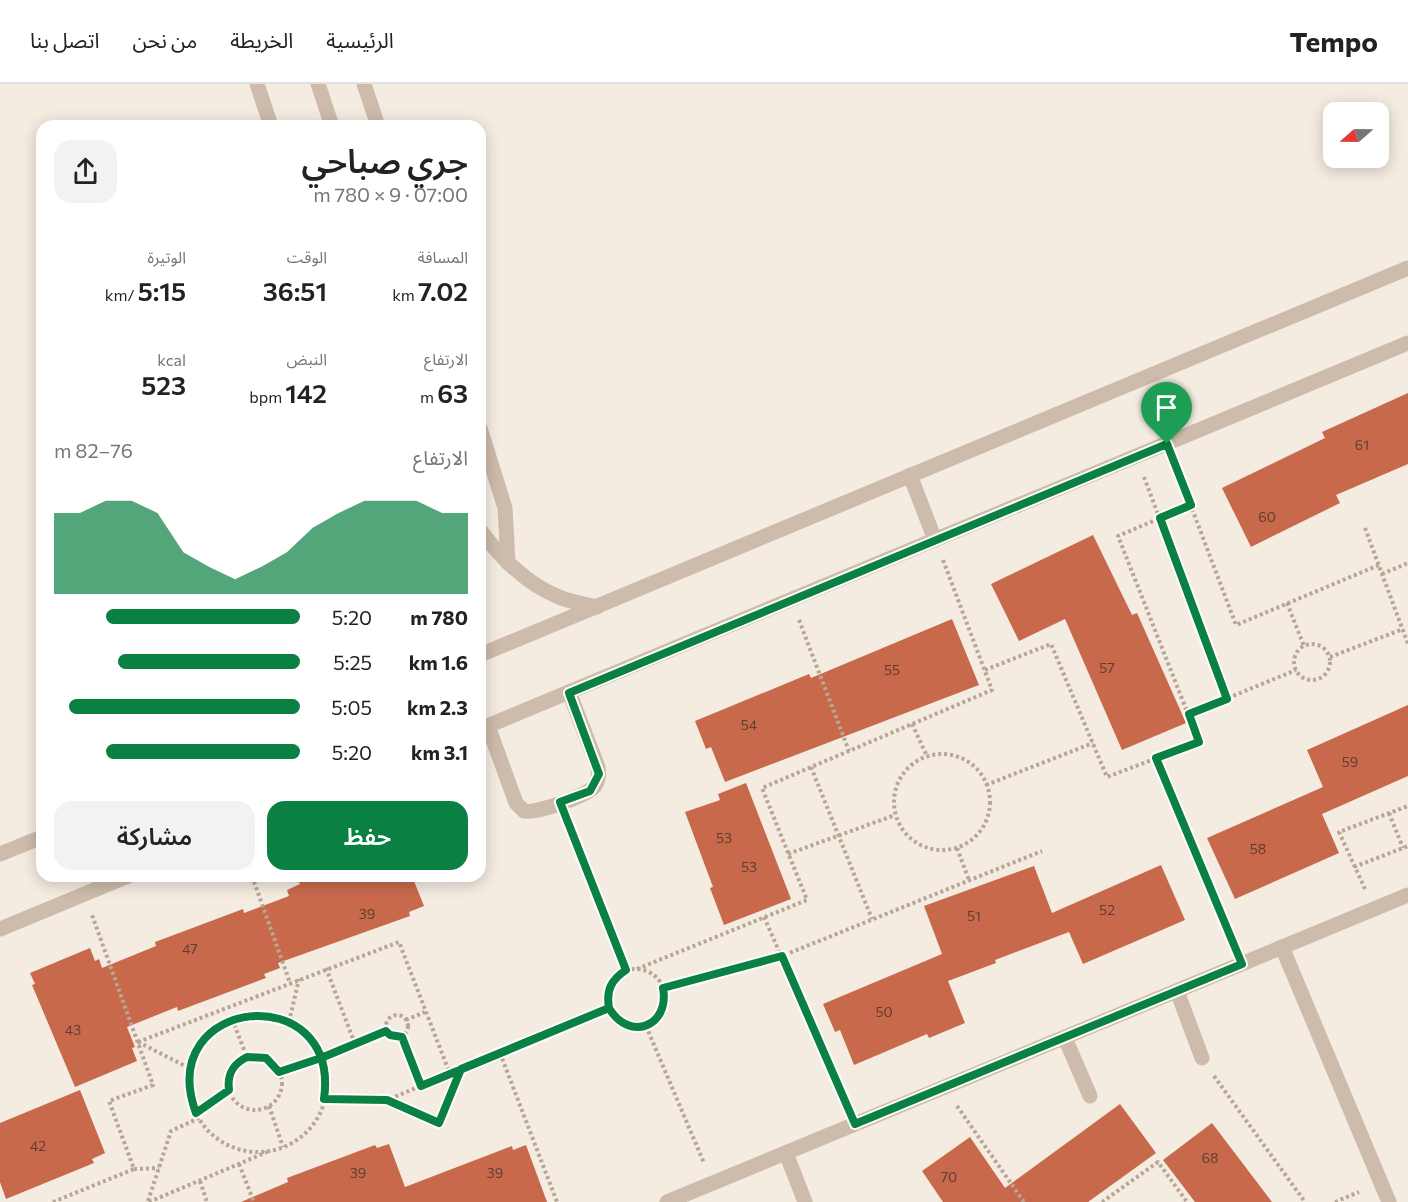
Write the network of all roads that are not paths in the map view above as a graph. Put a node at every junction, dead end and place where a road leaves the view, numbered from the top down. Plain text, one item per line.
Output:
1 (257, 84) edge
2 (318, 84) edge
3 (364, 84) edge
4 (269, 120) edge
5 (330, 120) edge
6 (376, 120) edge
7 (1408, 268) edge
8 (1408, 343) edge
9 (486, 447) edge
10 (910, 475) junction
11 (486, 537) edge
12 (935, 540) junction
13 (508, 563) junction
14 (597, 607) junction
15 (486, 653) edge
16 (569, 693) junction
17 (486, 727) edge
18 (486, 733) edge
19 (36, 839) edge
20 (0, 854) edge
21 (113, 882) edge
22 (1408, 895) edge
23 (0, 929) edge
24 (1282, 947) junction
25 (1178, 991) junction
26 (1065, 1038) junction
27 (1202, 1058) road end
28 (1090, 1096) dead end
29 (786, 1153) junction
30 (667, 1202) edge
31 (806, 1202) edge
32 (1389, 1202) edge

1 - 4 street
2 - 5 street
3 - 6 street
7 - 10 street
8 - 12 street
9 - 13 street
10 - 12 street
10 - 14 street
11 - 13 street
12 - 16 street
13 - 14 street
14 - 15 street
16 - 17 street
16 - 18 street
19 - 20 street
21 - 23 street
22 - 24 street
24 - 25 street
24 - 32 street
25 - 26 street
25 - 27 street
26 - 28 street
26 - 29 street
29 - 30 street
29 - 31 street

